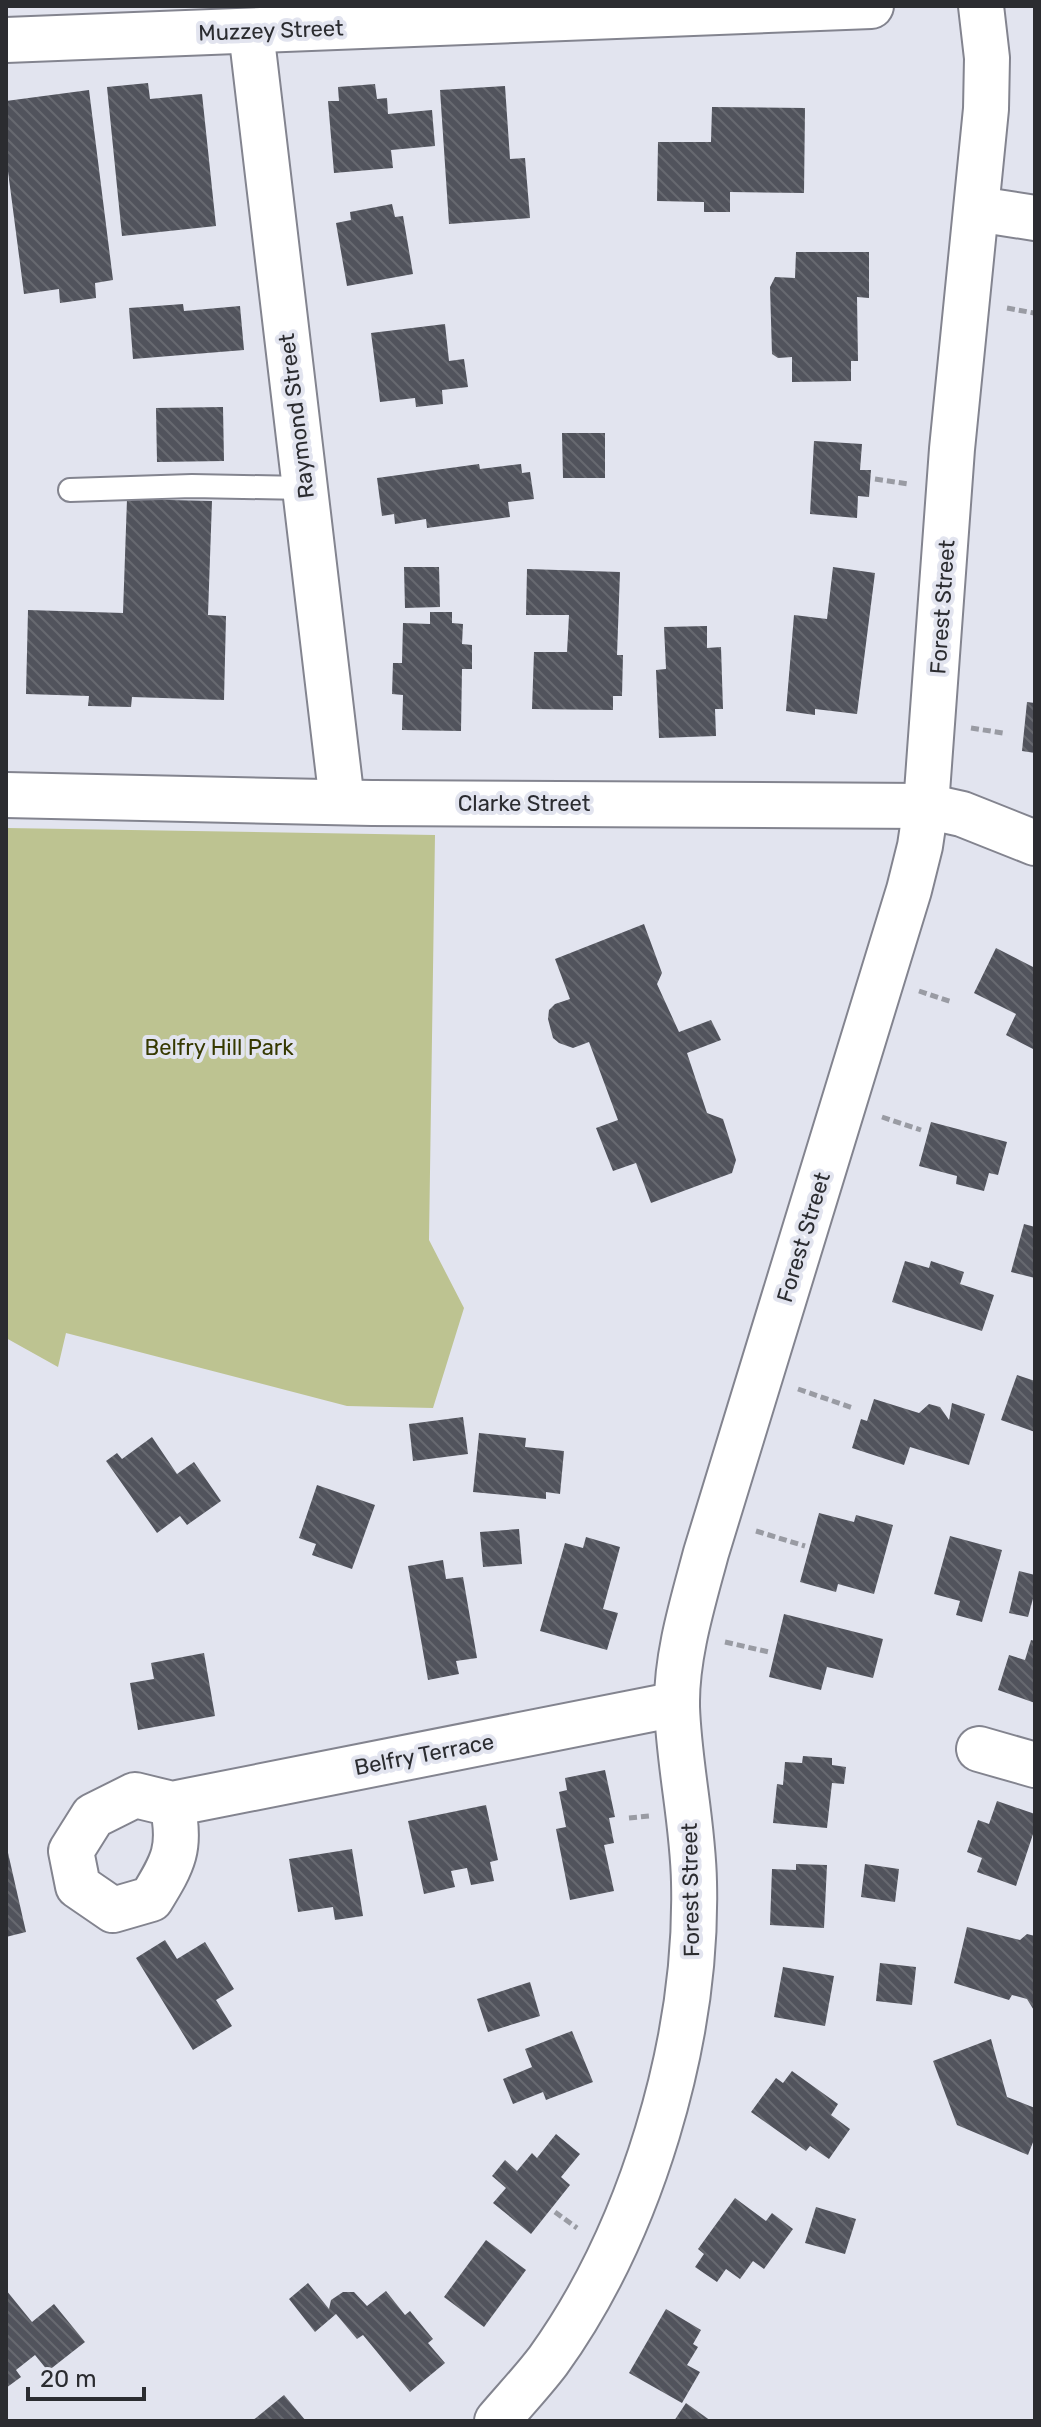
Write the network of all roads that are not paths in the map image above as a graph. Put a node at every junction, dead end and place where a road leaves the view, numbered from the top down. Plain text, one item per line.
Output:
1 (871, 6) edge
2 (981, 6) edge
3 (251, 31) junction
4 (6, 40) edge
5 (977, 209) junction
6 (1035, 218) edge
7 (305, 488) junction
8 (70, 490) dead end
9 (6, 795) edge
10 (342, 802) junction
11 (926, 806) junction
12 (1035, 843) edge
13 (677, 1704) junction
14 (979, 1749) dead end
15 (1035, 1765) edge
16 (172, 1804) dead end
17 (497, 2421) edge

1 - 3 street, Muzzey Street
2 - 5 street, Forest Street
3 - 4 street, Muzzey Street
3 - 7 street, Raymond Street
5 - 6 street
5 - 11 street, Forest Street
7 - 8 lane
7 - 10 street, Raymond Street
9 - 10 street, Clarke Street
10 - 11 street, Clarke Street
11 - 12 street, Clarke Street
11 - 13 street, Forest Street
13 - 16 street, Belfry Terrace
13 - 17 street, Forest Street
14 - 15 street

